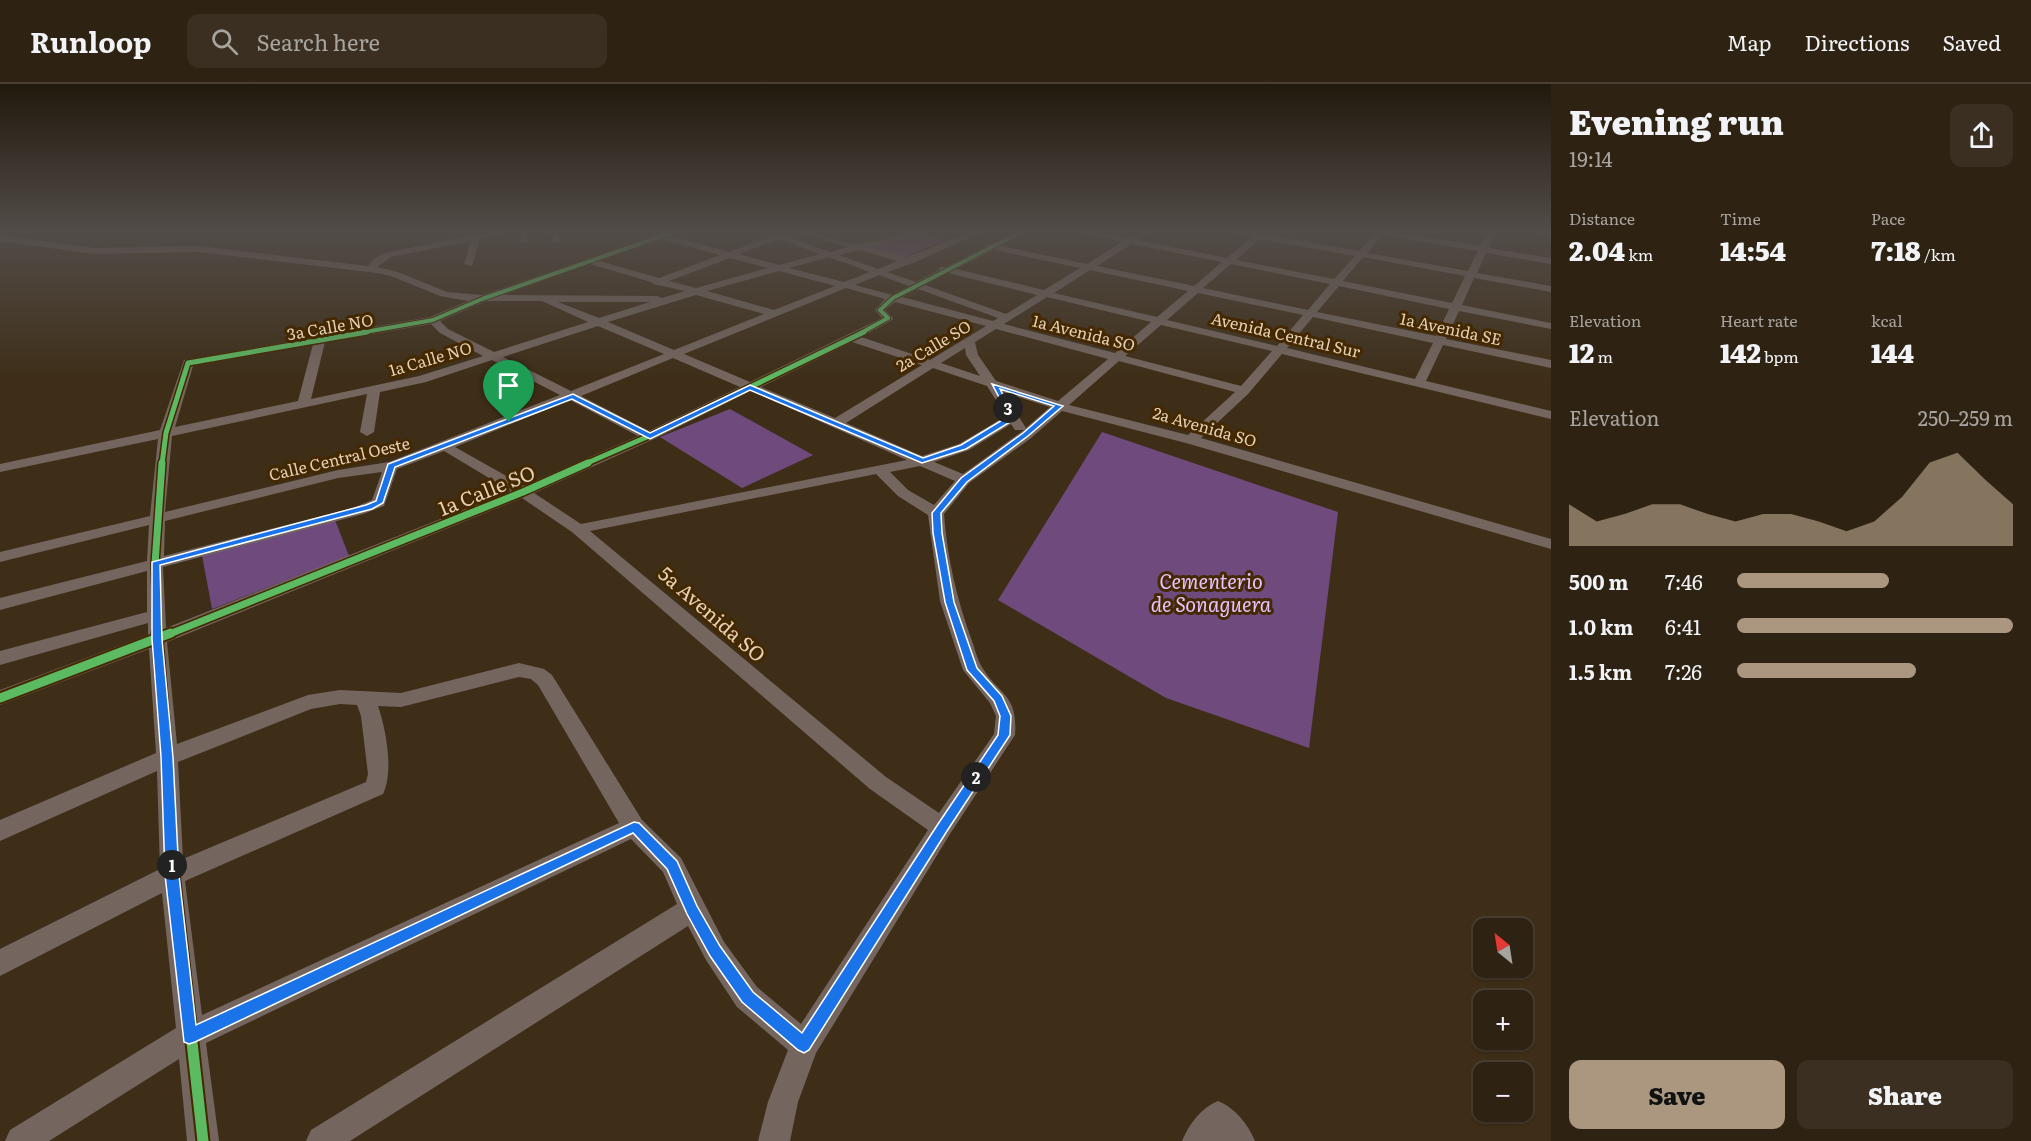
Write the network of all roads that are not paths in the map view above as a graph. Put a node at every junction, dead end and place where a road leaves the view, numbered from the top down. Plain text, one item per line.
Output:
1 (407, 280) edge
2 (533, 280) edge
3 (660, 280) edge
4 (661, 280) edge
5 (737, 280) edge
6 (830, 280) edge
7 (859, 280) edge
8 (903, 280) edge
9 (927, 280) edge
10 (988, 280) edge
11 (1068, 280) edge
12 (1159, 280) edge
13 (1205, 280) edge
14 (1326, 280) edge
15 (1467, 280) edge
16 (1501, 280) edge
17 (1335, 282) junction
18 (847, 285) junction
19 (918, 285) junction
20 (1196, 288) junction
21 (1551, 289) edge
22 (698, 292) junction
23 (1046, 295) junction
24 (482, 298) junction
25 (542, 298) junction
26 (613, 298) junction
27 (893, 298) junction
28 (670, 299) junction
29 (1454, 307) junction
30 (1311, 313) junction
31 (776, 314) junction
32 (1008, 318) junction
33 (433, 320) junction
34 (1158, 321) junction
35 (598, 323) junction
36 (996, 326) junction
37 (1551, 326) edge
38 (852, 338) junction
39 (1439, 340) junction
40 (320, 341) junction
41 (970, 342) junction
42 (1280, 349) junction
43 (675, 355) junction
44 (495, 357) junction
45 (1117, 357) junction
46 (931, 364) junction
47 (1551, 364) edge
48 (1419, 383) junction
49 (995, 385) junction
50 (750, 387) junction
51 (374, 391) junction
52 (1244, 391) junction
53 (573, 396) junction
54 (303, 405) junction
55 (1059, 406) junction
56 (1551, 415) edge
57 (1013, 417) junction
58 (836, 423) junction
59 (367, 432) dead end
60 (166, 433) junction
61 (1026, 435) junction
62 (650, 436) junction
63 (1191, 440) junction
64 (446, 447) junction
65 (922, 461) junction
66 (391, 465) junction
67 (0, 468) edge
68 (880, 470) junction
69 (964, 480) junction
70 (523, 492) junction
71 (936, 513) junction
72 (157, 519) junction
73 (578, 529) junction
74 (1551, 544) edge
75 (0, 557) edge
76 (155, 564) junction
77 (0, 604) edge
78 (156, 615) junction
79 (157, 639) junction
80 (0, 658) edge
81 (364, 697) junction
82 (0, 698) edge
83 (167, 757) junction
84 (634, 827) junction
85 (942, 827) junction
86 (0, 831) edge
87 (172, 875) junction
88 (692, 909) junction
89 (0, 963) edge
90 (189, 1036) junction
91 (804, 1045) junction
92 (21, 1141) edge
93 (203, 1141) edge
94 (322, 1141) edge
95 (774, 1141) edge
96 (1198, 1141) edge
97 (1239, 1141) edge

1 - 24 street
2 - 24 street, 3a Calle NO
3 - 26 street
4 - 22 street
5 - 22 street, 1a Calle NO
6 - 18 street, 1a Avenida SO
7 - 18 street, Calle Central Oeste
8 - 19 street
9 - 19 street
10 - 23 street, Avenida Central Sur
11 - 23 street, 2a Calle SO
12 - 20 street, 1a Avenida SE
13 - 20 street
14 - 17 street
15 - 29 street
16 - 21 street
17 - 29 street
17 - 30 street
18 - 27 street, 1a Avenida SO
18 - 31 street, Calle Central Oeste
19 - 27 street
19 - 32 street
20 - 30 street, 1a Avenida SE
20 - 34 street
22 - 28 street, 1a Calle NO
22 - 31 street
23 - 32 street, 2a Calle SO
23 - 34 street, Avenida Central Sur
24 - 25 street
24 - 33 street, 3a Calle NO
25 - 26 street
25 - 35 street
26 - 28 street
27 - 36 street, 1a Avenida SO
27 - 38 street, 1a Calle SO
28 - 35 street, 1a Calle NO
29 - 37 street
29 - 39 street
30 - 39 street, 1a Avenida SE
30 - 42 street
31 - 43 street, Calle Central Oeste
32 - 36 street, 2a Calle SO
33 - 40 street, 3a Calle NO
33 - 44 street
34 - 42 street, Avenida Central Sur
34 - 45 street
35 - 43 street
35 - 44 street, 1a Calle NO
36 - 41 street, 2a Calle SO
36 - 45 street, 1a Avenida SO
38 - 46 street, 2a Avenida SO
38 - 50 street, 1a Calle SO
39 - 47 street, 1a Avenida SE
39 - 48 street
40 - 54 street
40 - 60 street, 3a Calle NO
41 - 46 street, 2a Calle SO
41 - 49 street
42 - 48 street, Avenida Central Sur
42 - 52 street
43 - 50 street
43 - 53 street, Calle Central Oeste
44 - 51 street, 1a Calle NO
44 - 53 street
45 - 52 street, 1a Avenida SO
45 - 55 street
46 - 49 street, 2a Avenida SO
46 - 58 street, 2a Calle SO
48 - 56 street, Avenida Central Sur
49 - 55 street, 2a Avenida SO
49 - 57 street
50 - 58 street
50 - 62 street, 1a Calle SO
51 - 54 street, 1a Calle NO
51 - 59 street
52 - 63 street
53 - 62 street
53 - 64 street, Calle Central Oeste
54 - 60 street, 1a Calle NO
55 - 61 street
55 - 63 street, 2a Avenida SO
57 - 61 street
57 - 65 street
58 - 65 street
60 - 67 street, 1a Calle NO
60 - 72 street
61 - 69 street
62 - 70 street, 1a Calle SO
63 - 74 street, 2a Avenida SO
64 - 66 street, Calle Central Oeste
64 - 70 street, 5a Avenida SO
65 - 68 street
65 - 69 street
66 - 72 street, Calle Central Oeste
66 - 76 street
68 - 71 street
68 - 73 street
69 - 71 street
70 - 73 street, 5a Avenida SO
70 - 79 street, 1a Calle SO
71 - 85 street
72 - 75 street, Calle Central Oeste
72 - 76 street
73 - 85 street, 5a Avenida SO
76 - 77 street
76 - 78 street
78 - 79 street
78 - 80 street
79 - 82 street, 1a Calle SO
79 - 83 street
81 - 83 street
81 - 84 street
81 - 87 street
83 - 86 street
83 - 87 street
84 - 88 street
84 - 90 street
85 - 91 street
87 - 89 street
87 - 90 street
88 - 91 street
88 - 94 street
90 - 92 street
90 - 93 street
91 - 95 street
96 - 97 street

